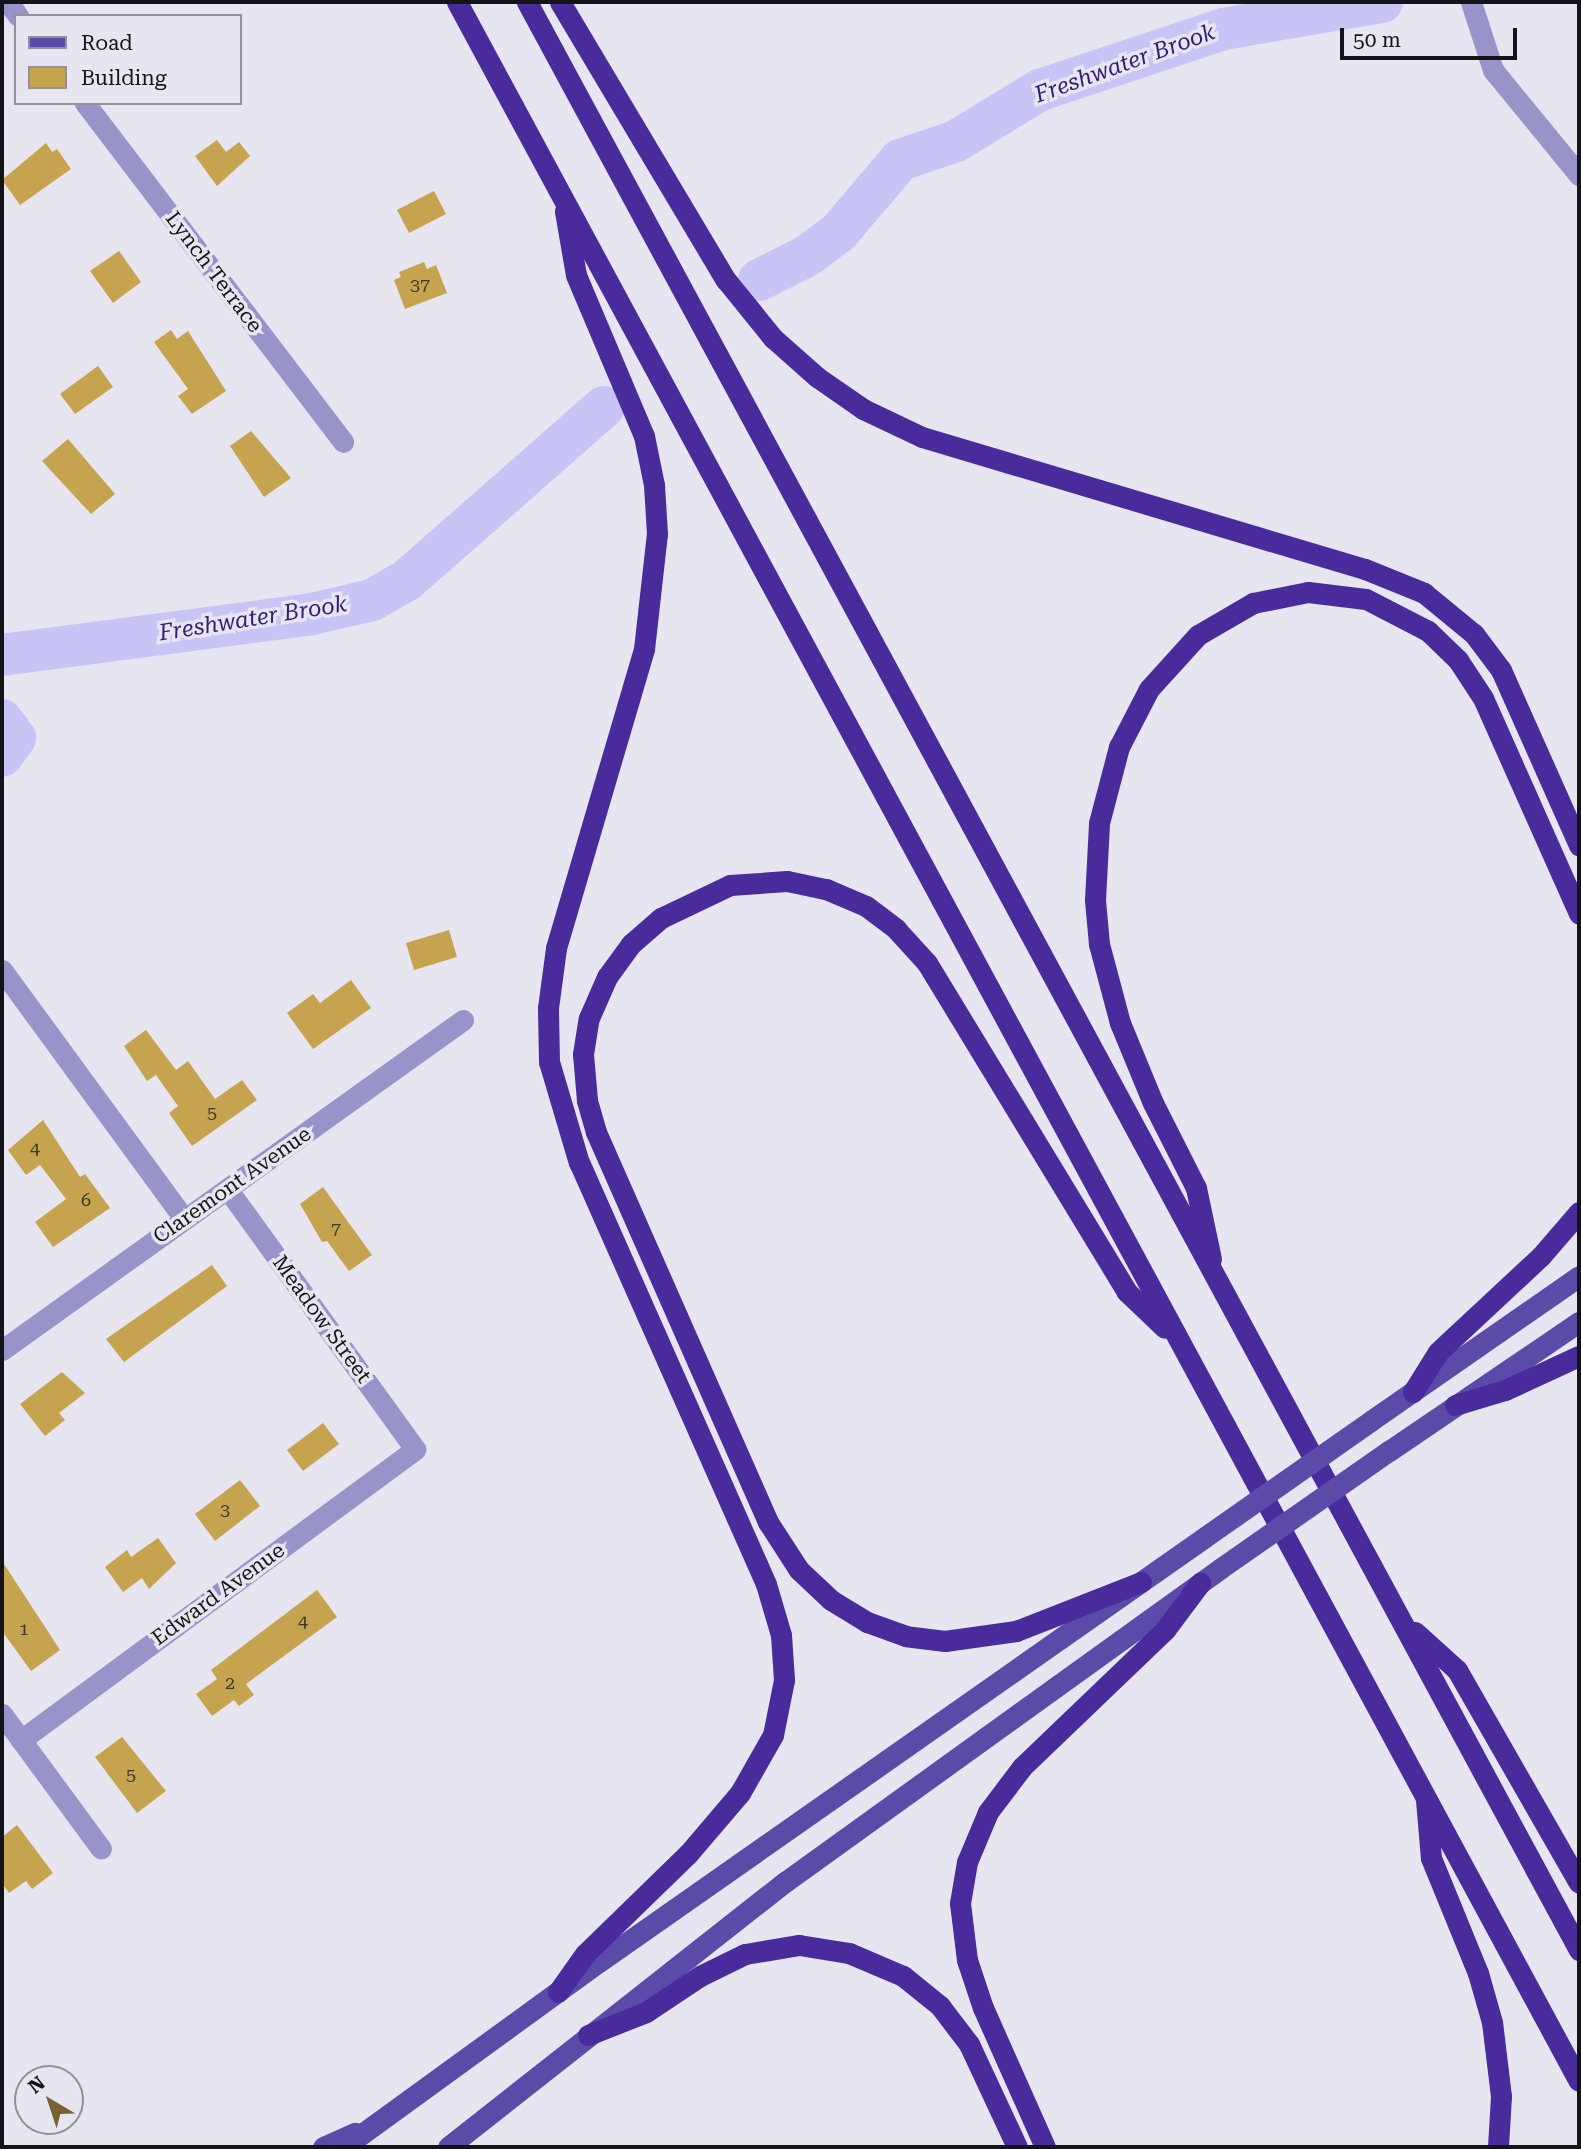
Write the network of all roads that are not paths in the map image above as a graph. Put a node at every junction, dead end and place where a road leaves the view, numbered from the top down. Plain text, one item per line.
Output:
1 (457, 2) edge
2 (527, 2) edge
3 (559, 2) edge
4 (1471, 2) edge
5 (87, 105) edge
6 (1579, 175) edge
7 (565, 202) junction
8 (342, 442) dead end
9 (1579, 845) edge
10 (1579, 914) edge
11 (2, 970) edge
12 (463, 1020) dead end
13 (228, 1189) junction
14 (1579, 1212) edge
15 (184, 1219) junction
16 (1212, 1271) junction
17 (1579, 1276) edge
18 (1579, 1322) edge
19 (1179, 1342) junction
20 (2, 1350) edge
21 (1579, 1356) edge
22 (1413, 1392) junction
23 (1455, 1405) junction
24 (415, 1449) joint
25 (1141, 1582) junction
26 (1200, 1583) junction
27 (1402, 1620) junction
28 (2, 1714) edge
29 (21, 1740) junction
30 (1426, 1798) junction
31 (102, 1849) dead end
32 (1579, 1883) edge
33 (1579, 1950) edge
34 (558, 1992) junction
35 (587, 2035) junction
36 (1579, 2081) edge
37 (481, 2120) junction
38 (373, 2126) junction
39 (323, 2147) edge
40 (344, 2147) edge
41 (448, 2147) edge
42 (464, 2147) edge
43 (1017, 2147) edge
44 (1045, 2147) edge
45 (1498, 2147) edge

1 - 7 highway
2 - 16 highway
3 - 9 highway
4 - 6 street
5 - 8 street, Lynch Terrace
7 - 19 highway
7 - 34 highway
10 - 16 highway
11 - 15 street
12 - 13 street, Claremont Avenue
13 - 15 street, Claremont Avenue
13 - 24 street, Meadow Street
14 - 22 highway
15 - 20 street, Claremont Avenue
16 - 27 highway
17 - 22 main road
18 - 23 main road
19 - 25 highway
19 - 30 highway
21 - 23 highway
22 - 25 main road, bridge
23 - 26 main road, bridge
24 - 29 street, Edward Avenue
25 - 34 main road
26 - 35 main road
26 - 44 highway
27 - 32 highway
27 - 33 highway
28 - 29 street
29 - 31 street
30 - 36 highway
30 - 45 highway
34 - 38 main road
35 - 37 main road
35 - 43 highway
37 - 41 main road
37 - 42 main road
38 - 39 main road
38 - 40 main road

